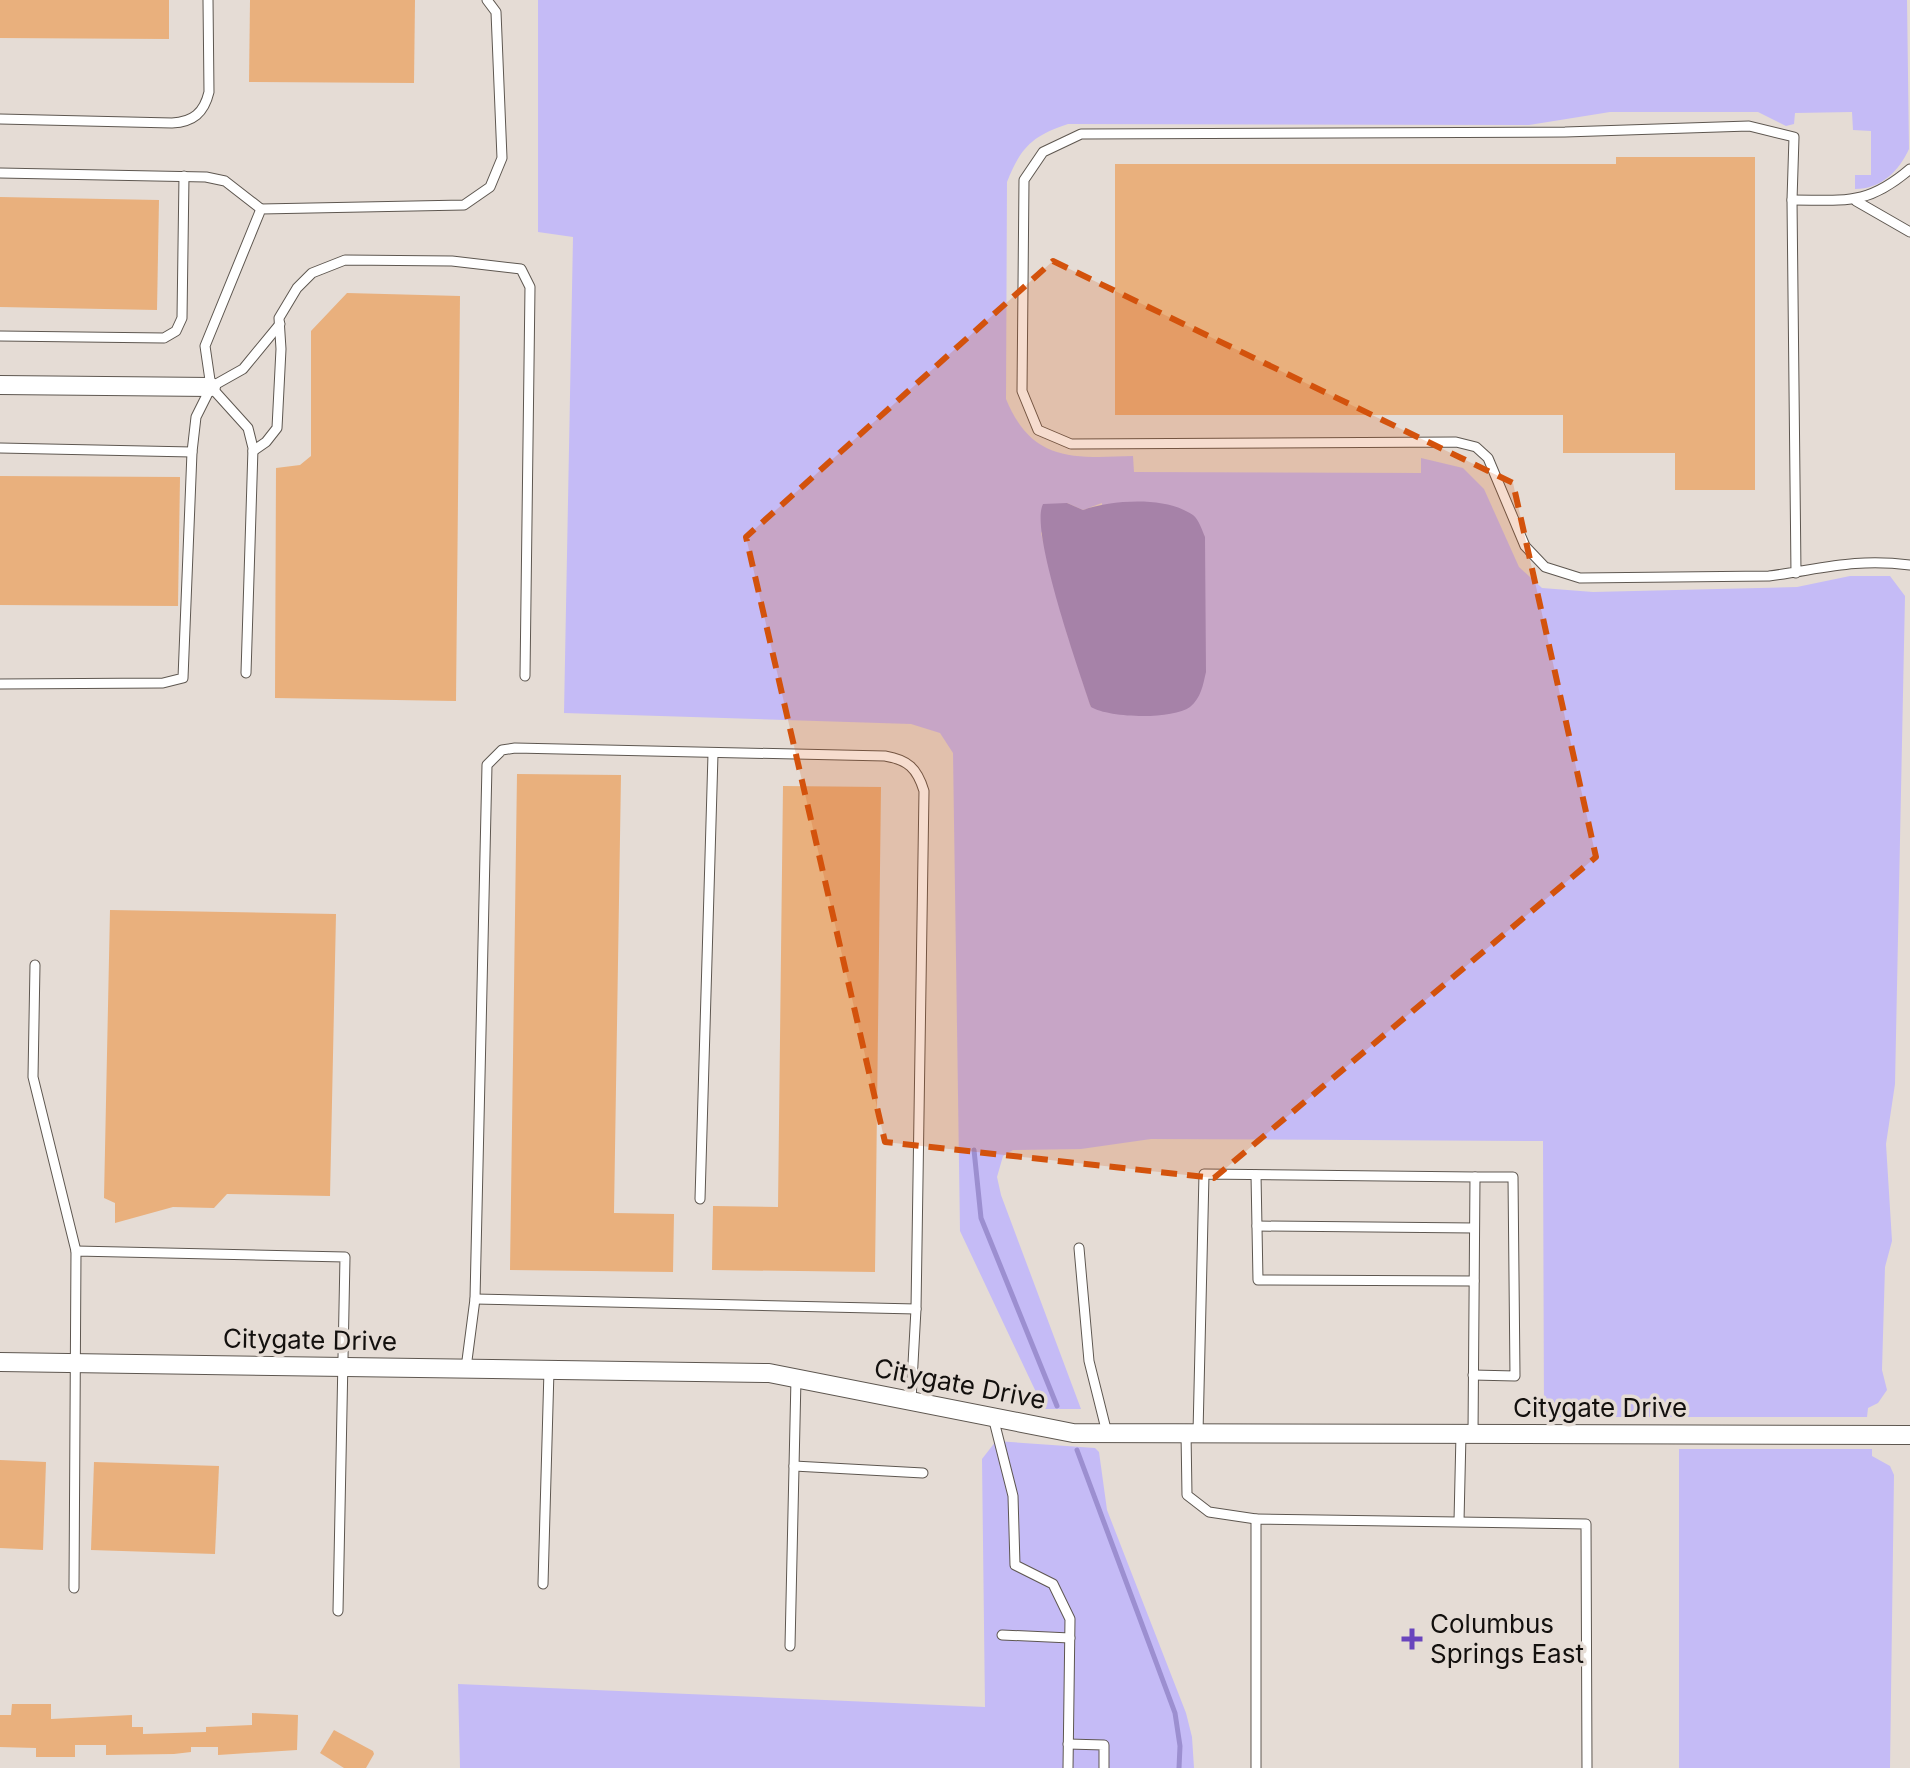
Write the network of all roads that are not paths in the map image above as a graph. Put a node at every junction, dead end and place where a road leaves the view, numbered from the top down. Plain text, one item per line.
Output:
1 (208, 0) edge
2 (487, 0) edge
3 (0, 119) edge
4 (1910, 169) edge
5 (0, 173) edge
6 (184, 176) junction
7 (1792, 200) junction
8 (1856, 201) junction
9 (261, 209) junction
10 (1910, 232) edge
11 (280, 324) junction
12 (0, 336) edge
13 (0, 385) edge
14 (211, 387) junction
15 (0, 448) edge
16 (253, 451) junction
17 (192, 452) junction
18 (1910, 565) edge
19 (1796, 573) junction
20 (246, 673) dead end
21 (525, 676) dead end
22 (0, 684) edge
23 (713, 754) junction
24 (35, 965) dead end
25 (1256, 1175) junction
26 (1475, 1177) junction
27 (700, 1199) dead end
28 (1257, 1226) junction
29 (1474, 1228) junction
30 (1079, 1248) dead end
31 (76, 1251) junction
32 (1474, 1281) junction
33 (475, 1299) junction
34 (916, 1309) junction
35 (0, 1362) edge
36 (72, 1363) junction
37 (343, 1366) junction
38 (466, 1368) junction
39 (549, 1370) junction
40 (1473, 1375) junction
41 (796, 1378) junction
42 (911, 1400) junction
43 (993, 1417) junction
44 (1107, 1433) junction
45 (1192, 1433) junction
46 (1467, 1434) junction
47 (1910, 1435) edge
48 (794, 1466) junction
49 (923, 1473) dead end
50 (1256, 1519) junction
51 (1459, 1521) junction
52 (543, 1584) dead end
53 (74, 1588) dead end
54 (338, 1611) dead end
55 (1002, 1635) dead end
56 (1070, 1638) junction
57 (790, 1646) dead end
58 (1068, 1744) junction
59 (1068, 1768) edge
60 (1104, 1768) edge
61 (1256, 1768) edge
62 (1587, 1768) edge

1 - 3 lane
2 - 9 lane
4 - 8 lane
5 - 6 lane
6 - 9 lane
6 - 12 lane
7 - 8 lane
7 - 19 lane
7 - 19 lane
8 - 10 lane
9 - 14 lane
11 - 14 lane
11 - 16 lane
11 - 21 lane
13 - 14 street
14 - 16 lane
14 - 17 lane
15 - 17 lane
16 - 20 lane
17 - 22 lane
18 - 19 lane
23 - 27 lane
23 - 33 lane
23 - 34 lane
24 - 31 lane
25 - 26 lane
25 - 28 lane
25 - 45 lane
26 - 29 lane
26 - 40 lane
28 - 29 lane
28 - 32 lane
29 - 32 lane
30 - 44 lane
31 - 36 lane
31 - 37 lane
32 - 40 lane
33 - 34 lane
33 - 38 lane
34 - 42 lane
35 - 36 street, Citygate Drive
36 - 37 street, Citygate Drive
36 - 53 lane
37 - 38 street, Citygate Drive
37 - 54 lane
38 - 39 street, Citygate Drive
39 - 41 street, Citygate Drive
39 - 52 lane
40 - 46 lane
41 - 42 street, Citygate Drive
41 - 48 lane
42 - 43 street, Citygate Drive
43 - 44 street, Citygate Drive
43 - 56 lane
44 - 45 street, Citygate Drive
45 - 46 street, Citygate Drive
45 - 50 lane
46 - 47 street, Citygate Drive
46 - 51 lane
48 - 49 lane
48 - 57 lane
50 - 51 lane
50 - 61 lane
51 - 62 lane
55 - 56 lane
56 - 58 lane
58 - 59 lane
58 - 60 lane

